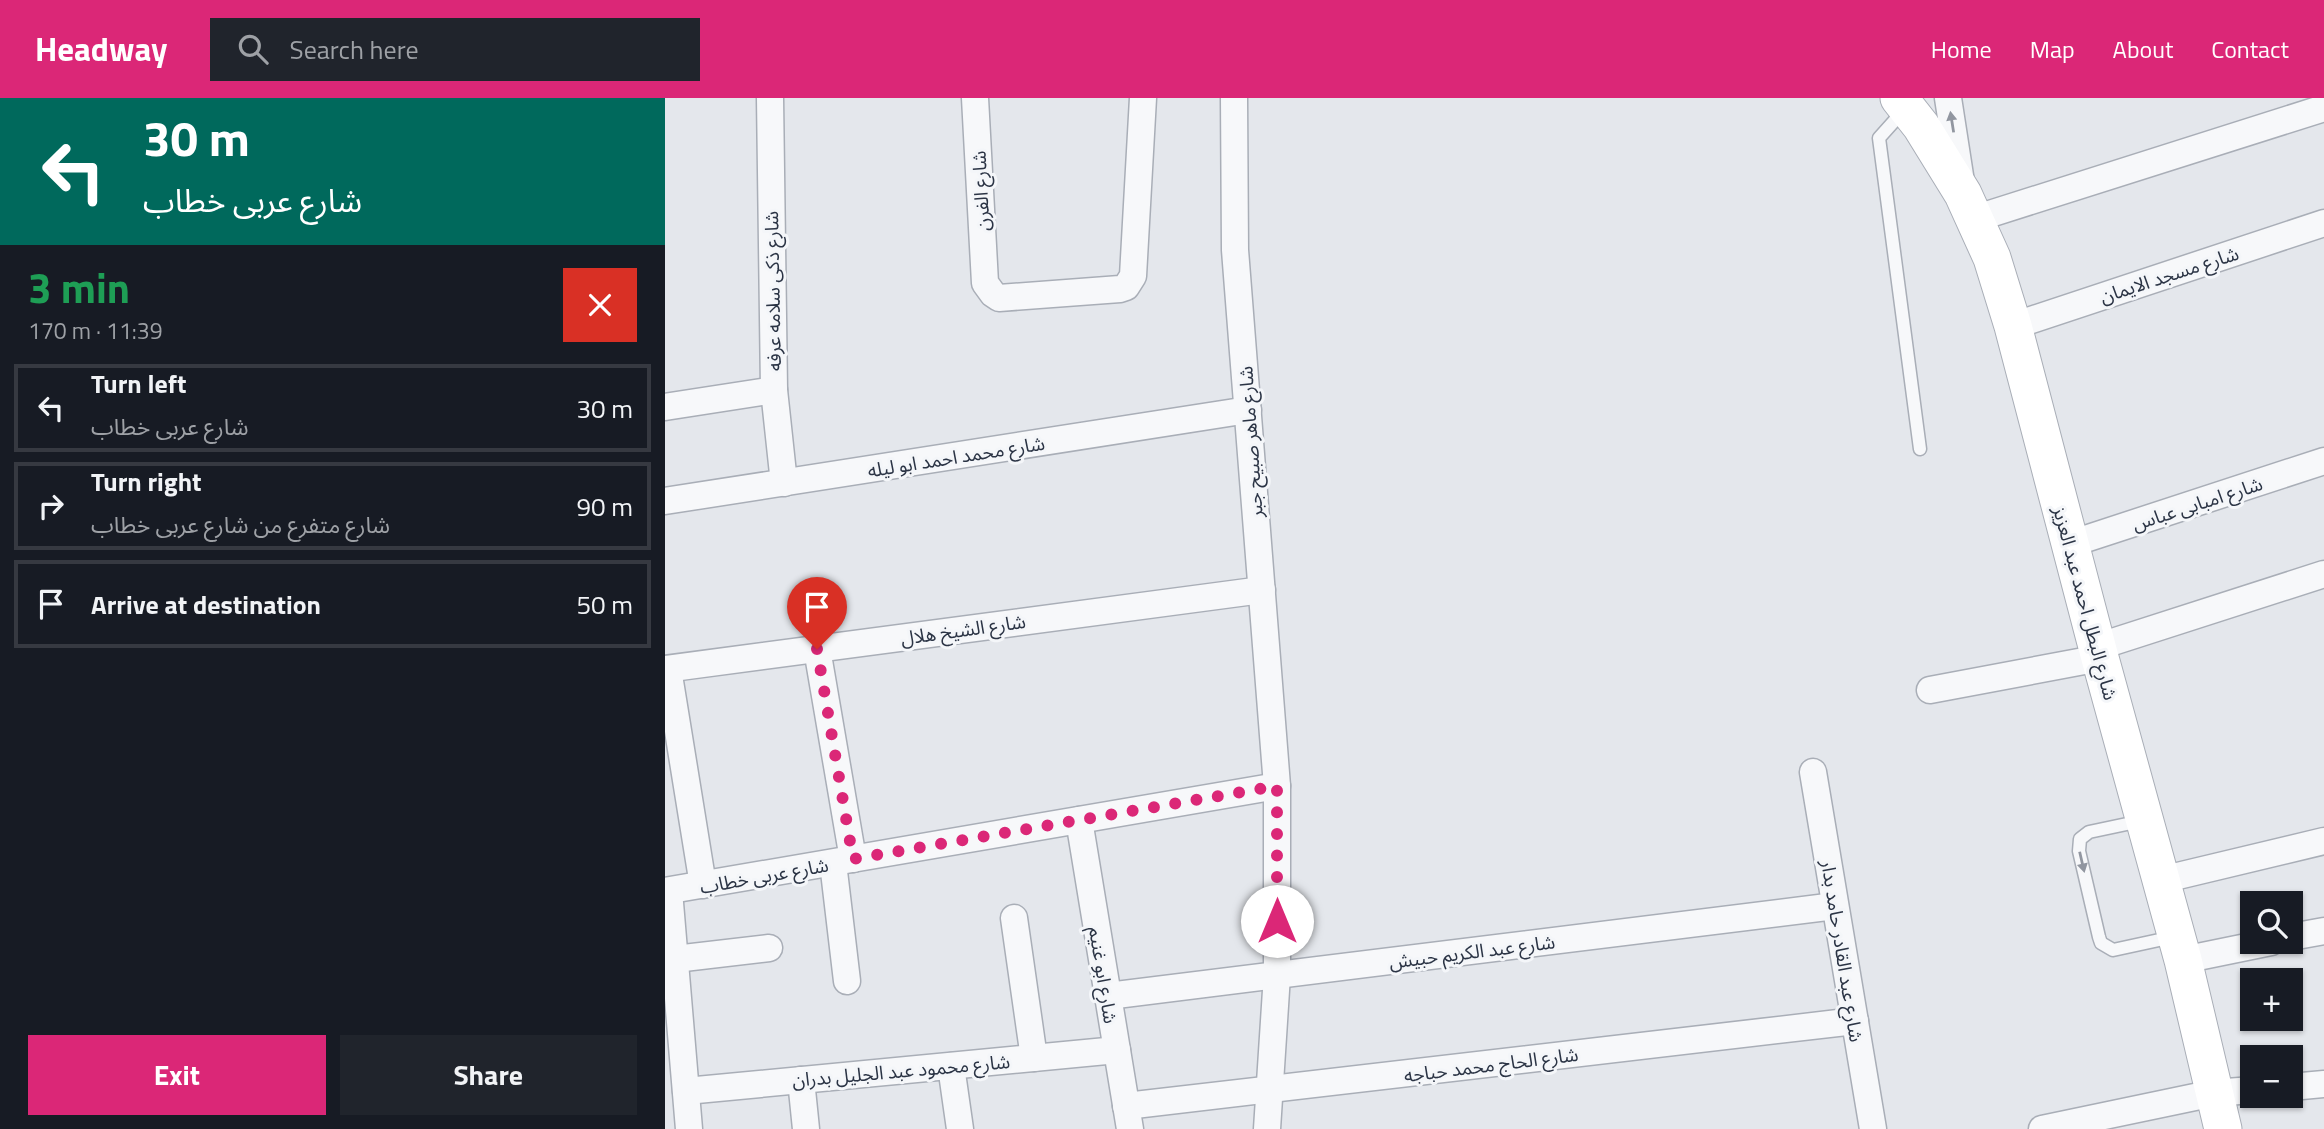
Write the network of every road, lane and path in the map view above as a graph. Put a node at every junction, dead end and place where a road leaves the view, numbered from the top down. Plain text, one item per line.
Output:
1 (770, 98) edge
2 (975, 98) edge
3 (1143, 98) edge
4 (1234, 98) edge
5 (1948, 98) edge
6 (1902, 103) edge
7 (2324, 108) edge
8 (1969, 206) junction
9 (2324, 223) edge
10 (2013, 326) junction
11 (774, 390) junction
12 (665, 407) edge
13 (1248, 410) junction
14 (1920, 449) dead end
15 (2324, 461) edge
16 (784, 483) junction
17 (665, 501) edge
18 (2070, 544) junction
19 (2324, 574) edge
20 (1262, 590) junction
21 (817, 649) junction
22 (2099, 652) junction
23 (666, 669) edge
24 (1930, 690) dead end
25 (1813, 772) dead end
26 (1277, 786) junction
27 (1079, 820) junction
28 (2144, 820) junction
29 (2324, 841) edge
30 (843, 861) junction
31 (2161, 880) junction
32 (703, 885) junction
33 (667, 891) edge
34 (1835, 906) junction
35 (1013, 918) dead end
36 (2324, 930) edge
37 (2303, 934) edge
38 (2240, 944) edge
39 (769, 948) dead end
40 (2180, 948) junction
41 (675, 959) junction
42 (1277, 975) junction
43 (847, 981) dead end
44 (1108, 996) junction
45 (1855, 1021) junction
46 (1117, 1050) junction
47 (1034, 1058) junction
48 (951, 1066) junction
49 (801, 1080) junction
50 (2324, 1084) edge
51 (2303, 1086) edge
52 (1269, 1090) junction
53 (686, 1091) junction
54 (2240, 1091) edge
55 (2214, 1093) junction
56 (1128, 1118) edge
57 (689, 1129) edge
58 (806, 1129) edge
59 (960, 1129) edge
60 (1266, 1129) edge
61 (1873, 1129) edge
62 (2042, 1129) edge
63 (2223, 1129) edge

1 - 11 street, شارع ذكى سلامه عرفه
2 - 3 street, شارع الفرن
4 - 13 street, شارع ماهر صبيح جبر
8 -> 5 street
6 - 8 main road, شارع البطل احمد عبد العزيز
6 - 14 lane
7 - 8 street
8 - 10 main road, شارع البطل احمد عبد العزيز
9 - 10 street, شارع مسجد الايمان
10 - 18 main road, شارع البطل احمد عبد العزيز
11 - 12 street
11 - 16 street, شارع ذكى سلامه عرفه
13 - 16 street, شارع محمد احمد ابو ليله
13 - 20 street, شارع ماهر صبيح جبر
15 - 18 street, شارع امبابى عباس
16 - 17 street, شارع محمد احمد ابو ليله
18 - 22 main road, شارع البطل احمد عبد العزيز
19 - 22 street
20 - 21 street, شارع الشيخ هلال
20 - 26 street, شارع ماهر صبيح جبر
21 - 23 street, شارع الشيخ هلال
21 - 30 street
22 - 24 street
22 - 28 main road, شارع البطل احمد عبد العزيز
23 - 32 street
25 - 34 street, شارع عبد القادر حامد بدار
26 - 27 street, شارع عربى خطاب
26 - 42 street, شارع ماهر صبيح جبر
27 - 30 street, شارع عربى خطاب
27 - 44 street, شارع ابو غنيم
28 - 31 main road, شارع البطل احمد عبد العزيز
28 -> 40 lane
29 - 31 street
30 - 32 street, شارع عربى خطاب
30 - 43 street
31 - 40 main road, شارع البطل احمد عبد العزيز
32 - 33 street, شارع عربى خطاب
33 - 41 street
34 - 42 street, شارع عبد الكريم حبيش
34 - 45 street, شارع عبد القادر حامد بدار
35 - 47 street
36 - 37 street
38 - 40 street
39 - 41 street
40 - 55 main road, شارع البطل احمد عبد العزيز
41 - 53 street
42 - 44 street, شارع عبد الكريم حبيش
42 - 52 street, شارع ماهر صبيح جبر
44 - 46 street, شارع ابو غنيم
45 - 52 street, شارع الحاج محمد حباجه
45 - 61 street, شارع عبد القادر حامد بدار
46 - 47 street, شارع محمود عبد الجليل بدران
46 - 56 street, شارع ابو غنيم
47 - 48 street, شارع محمود عبد الجليل بدران
48 - 49 street, شارع محمود عبد الجليل بدران
48 - 59 street
49 - 53 street, شارع محمود عبد الجليل بدران
49 - 58 street
50 - 51 street
52 - 56 street, شارع الحاج محمد حباجه
52 - 60 street, شارع ماهر صبيح جبر
53 - 57 street
54 - 55 street
55 - 62 street
55 - 63 main road, شارع البطل احمد عبد العزيز

